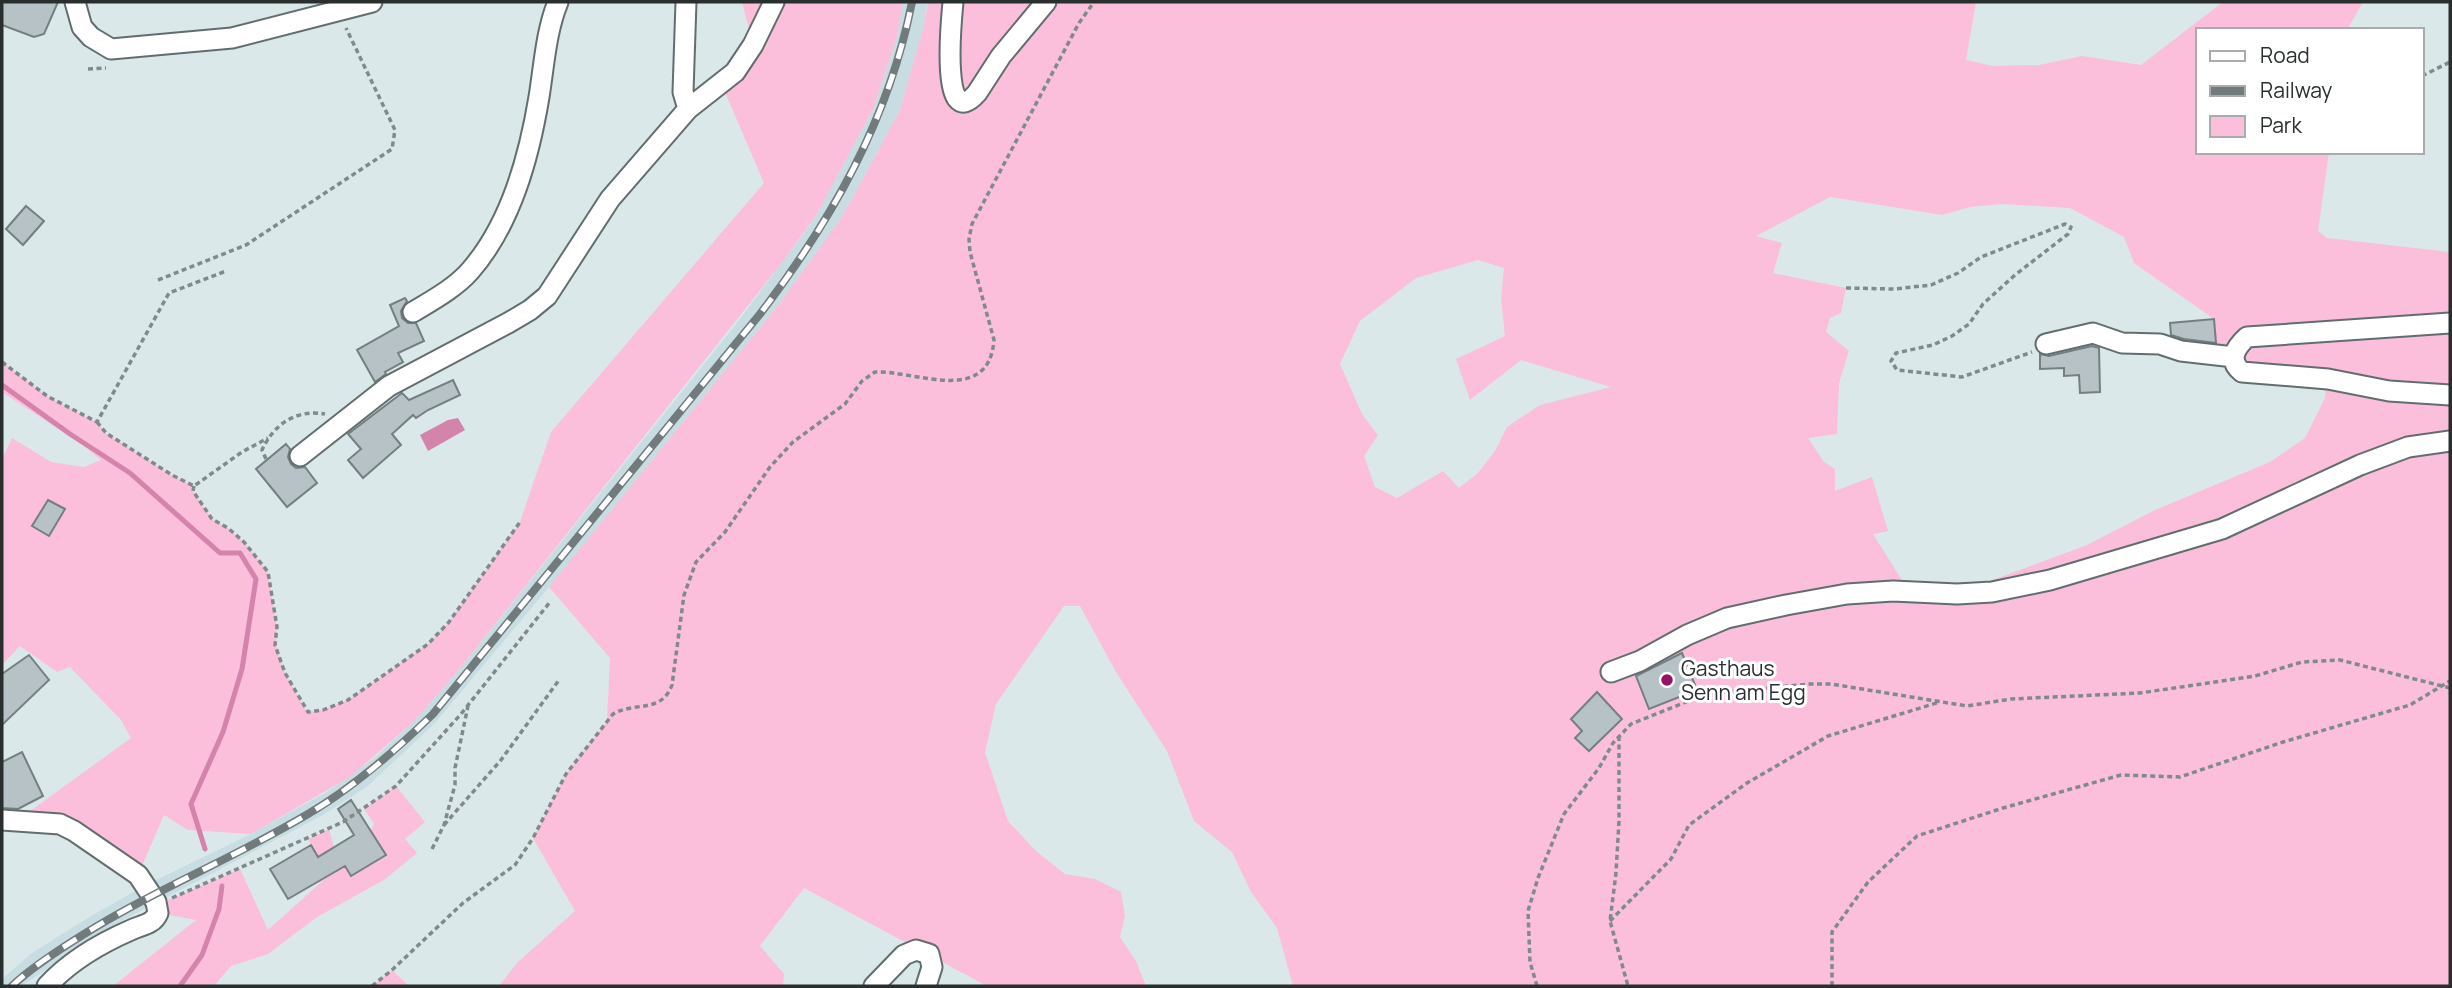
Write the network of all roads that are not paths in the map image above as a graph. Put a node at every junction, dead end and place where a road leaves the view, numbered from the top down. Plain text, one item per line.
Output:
1 (75, 2) edge
2 (372, 2) edge
3 (558, 2) edge
4 (686, 2) edge
5 (774, 2) edge
6 (953, 2) edge
7 (1046, 2) edge
8 (688, 109) junction
9 (414, 312) dead end
10 (2450, 323) edge
11 (2046, 344) road end
12 (2234, 356) junction
13 (2450, 395) edge
14 (2450, 441) edge
15 (300, 456) dead end
16 (1611, 672) dead end
17 (2, 820) edge
18 (47, 986) edge
19 (874, 986) edge
20 (926, 986) edge

1 - 2 lane
3 - 9 lane
4 - 8 lane
5 - 8 lane
6 - 7 lane
8 - 15 lane
10 - 12 lane
11 - 12 lane
12 - 13 lane
14 - 16 lane
17 - 18 lane
19 - 20 lane

